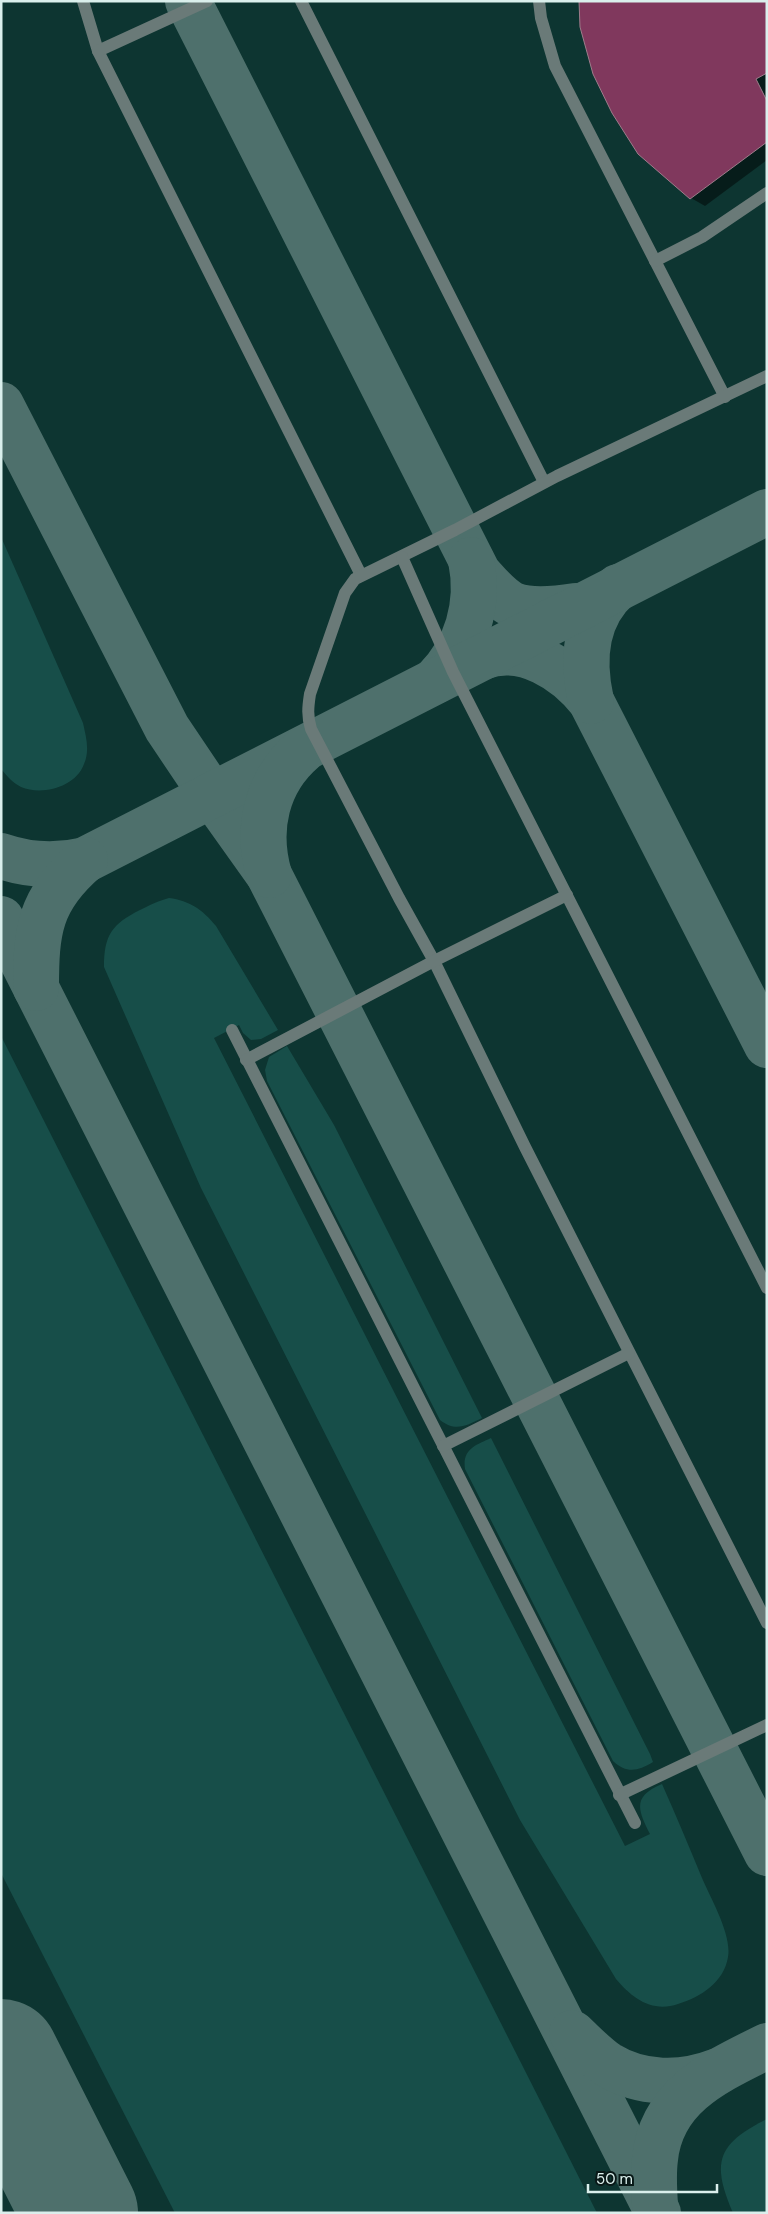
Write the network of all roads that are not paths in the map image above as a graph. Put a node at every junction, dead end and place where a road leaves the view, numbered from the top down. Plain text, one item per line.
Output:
1 (83, 1) edge
2 (207, 1) edge
3 (301, 1) edge
4 (539, 1) edge
5 (98, 51) junction
6 (767, 193) edge
7 (655, 261) junction
8 (767, 376) edge
9 (724, 397) junction
10 (544, 482) junction
11 (402, 557) junction
12 (361, 575) junction
13 (567, 895) junction
14 (434, 960) junction
15 (232, 1030) dead end
16 (246, 1060) junction
17 (767, 1288) edge
18 (629, 1353) junction
19 (443, 1446) junction
20 (767, 1623) edge
21 (767, 1725) edge
22 (619, 1795) junction
23 (635, 1823) dead end

1 - 5 lane
2 - 5 lane
3 - 10 lane
4 - 7 lane
5 - 12 lane
6 - 7 lane
7 - 9 lane
8 - 9 lane
9 - 10 lane
10 - 11 lane
11 - 12 lane
11 - 13 lane
12 - 14 lane
13 - 14 lane
13 - 17 lane
14 - 16 lane
14 - 18 lane
15 - 16 lane
16 - 19 lane
18 - 19 lane
18 - 20 lane
19 - 22 lane
21 - 22 lane
22 - 23 lane

